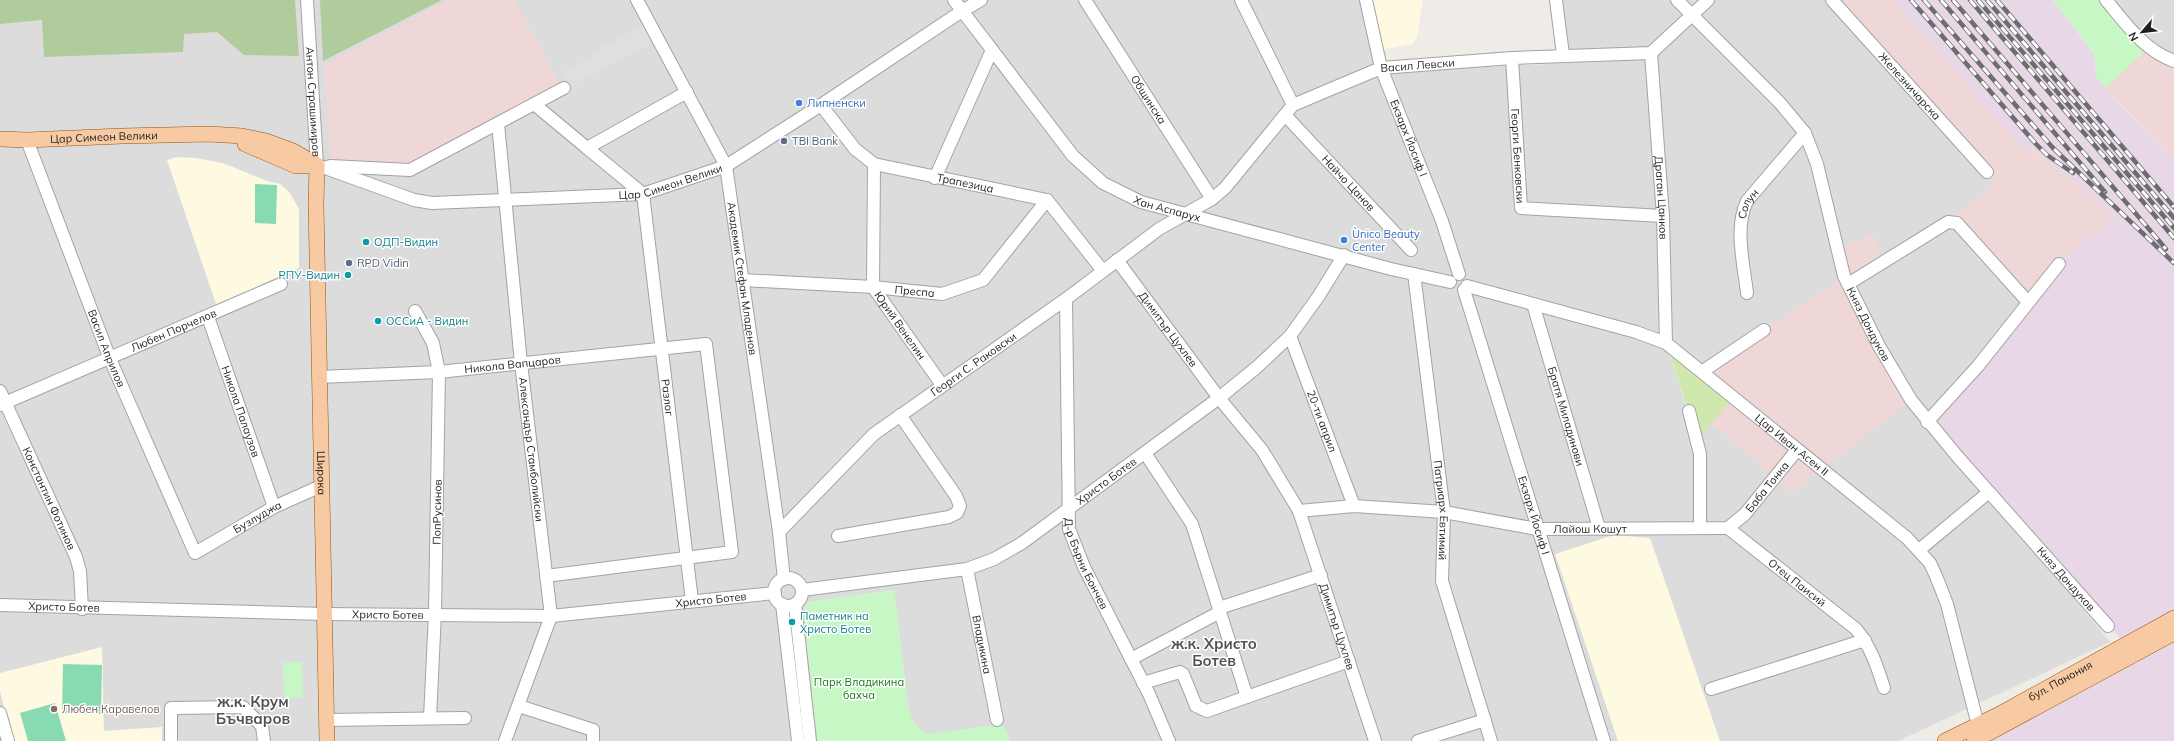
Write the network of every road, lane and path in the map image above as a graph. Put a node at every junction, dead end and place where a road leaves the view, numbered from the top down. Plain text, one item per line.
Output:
1 (307, 0) edge
2 (637, 0) edge
3 (954, 0) edge
4 (981, 0) edge
5 (1085, 0) edge
6 (1241, 0) edge
7 (1366, 0) edge
8 (1556, 0) edge
9 (1677, 0) edge
10 (1708, 0) edge
11 (1832, 0) edge
12 (2106, 0) edge
13 (962, 10) junction
14 (1691, 15) junction
15 (992, 50) junction
16 (1650, 53) junction
17 (1563, 56) junction
18 (1512, 58) junction
19 (2174, 61) edge
20 (1381, 68) junction
21 (564, 88) dead end
22 (687, 92) junction
23 (534, 104) junction
24 (821, 105) junction
25 (1289, 110) junction
26 (498, 124) junction
27 (1805, 133) junction
28 (0, 139) edge
29 (27, 140) junction
30 (587, 148) junction
31 (874, 164) junction
32 (317, 166) junction
33 (726, 166) junction
34 (1987, 172) dead end
35 (935, 178) junction
36 (643, 194) junction
37 (1212, 199) junction
38 (504, 200) junction
39 (1047, 200) junction
40 (316, 204) joint
41 (1184, 214) junction
42 (1663, 216) junction
43 (1411, 250) dead end
44 (1344, 255) junction
45 (1117, 260) junction
46 (2059, 264) dead end
47 (1103, 271) junction
48 (1414, 274) junction
49 (1454, 278) junction
50 (742, 280) junction
51 (281, 284) dead end
52 (1848, 284) junction
53 (873, 287) junction
54 (1466, 288) junction
55 (1747, 293) dead end
56 (1066, 299) junction
57 (2027, 301) junction
58 (1533, 304) junction
59 (415, 311) dead end
60 (208, 317) junction
61 (1764, 330) dead end
62 (1290, 336) junction
63 (1666, 343) junction
64 (663, 349) junction
65 (112, 358) junction
66 (521, 363) junction
67 (1703, 371) junction
68 (439, 372) junction
69 (319, 377) junction
70 (942, 385) junction
71 (1219, 398) junction
72 (2, 400) edge
73 (1689, 411) dead end
74 (900, 415) junction
75 (1927, 422) junction
76 (1797, 450) junction
77 (1145, 453) junction
78 (321, 486) junction
79 (1989, 492) junction
80 (1354, 506) junction
81 (274, 507) junction
82 (1068, 510) junction
83 (1299, 511) junction
84 (1444, 512) junction
85 (1732, 525) junction
86 (1599, 528) junction
87 (1700, 528) junction
88 (1537, 529) junction
89 (779, 532) junction
90 (838, 536) dead end
91 (1919, 550) junction
92 (195, 552) joint
93 (688, 558) junction
94 (966, 569) junction
95 (1321, 575) junction
96 (546, 576) junction
97 (784, 579) junction
98 (802, 590) junction
99 (775, 593) junction
100 (692, 601) junction
101 (782, 604) junction
102 (795, 604) junction
103 (0, 605) edge
104 (82, 609) junction
105 (1219, 610) junction
106 (436, 613) junction
107 (324, 614) junction
108 (551, 616) junction
109 (2174, 618) edge
110 (2108, 626) dead end
111 (2174, 633) edge
112 (1865, 640) junction
113 (1131, 659) junction
114 (1349, 661) junction
115 (1143, 683) junction
116 (1884, 688) dead end
117 (1711, 689) dead end
118 (1247, 697) junction
119 (519, 706) junction
120 (0, 713) edge
121 (430, 718) junction
122 (465, 718) dead end
123 (327, 720) junction
124 (997, 720) dead end
125 (1485, 720) junction
126 (2001, 721) junction
127 (1979, 736) edge
128 (8, 741) edge
129 (171, 741) edge
130 (264, 741) edge
131 (327, 741) edge
132 (505, 741) edge
133 (593, 741) edge
134 (798, 741) edge
135 (810, 741) edge
136 (1169, 741) edge
137 (1375, 741) edge
138 (1418, 741) edge
139 (1491, 741) edge
140 (1604, 741) edge
141 (1945, 741) edge

1 - 32 street, Антон Страшимиров
2 - 22 street, Академик Стефан Младенов
3 - 13 street, Хан Аспарух
4 - 13 street, Цар Симеон Велики
5 - 37 street, Общинска
6 - 25 street, Найчо Цанов
7 - 20 street, Екзарх Йосиф I
8 - 17 street
9 - 14 street, Княз Дондуков
10 - 14 street
11 - 34 street, Железничарска
12 - 19 street
13 - 15 street, Хан Аспарух
13 - 24 street, Цар Симеон Велики
14 - 16 street
14 - 27 street, Княз Дондуков
15 - 35 street
15 - 41 street, Хан Аспарух
16 - 17 street, Васил Левски
16 - 42 street, Драган Цанков
17 - 18 street, Васил Левски
18 - 20 street, Васил Левски
18 - 42 street, Георги Бенковски
20 - 25 street, Васил Левски
20 - 49 street, Екзарх Йосиф I
21 - 23 street
22 - 30 street
22 - 33 street, Академик Стефан Младенов
23 - 26 street
23 - 30 street
24 - 31 street, Трапезица
24 - 33 street, Цар Симеон Велики
25 - 37 street, Васил Левски
25 - 43 street, Найчо Цанов
26 - 32 street
26 - 38 street, Александър Стамболийски
27 - 52 street, Княз Дондуков
27 - 55 street, Солун
28 - 29 main road, Цар Симеон Велики
29 - 32 main road, Цар Симеон Велики
29 - 65 street, Васил Априлов
30 - 36 street
31 - 35 street, Трапезица
31 - 53 street, Юрий Венелин
32 - 38 street, Цар Симеон Велики
32 - 40 main road, Антон Страшимиров
33 - 36 street, Цар Симеон Велики
33 - 50 street, Академик Стефан Младенов
35 - 39 street, Трапезица
36 - 38 street, Цар Симеон Велики
36 - 64 street, Разлог
37 - 41 street, Васил Левски
38 - 66 street, Александър Стамболийски
39 - 47 street
39 - 53 street, Преспа
40 - 69 main road, Широка
41 - 44 street, Хан Аспарух
41 - 45 street, Георги С. Раковски
42 - 63 street, Драган Цанков
44 - 48 street, Хан Аспарух
44 - 62 street, Христо Ботев
45 - 47 street, Георги С. Раковски
45 - 71 street, Димитър Цухлев
46 - 57 street
47 - 56 street, Георги С. Раковски
48 - 49 street, Хан Аспарух
48 - 84 street, Патриарх Евтимий
49 - 54 street, Хан Аспарух
50 - 53 street, Преспа
50 - 89 street, Академик Стефан Младенов
51 - 60 street, Любен Порчелов
52 - 57 street
52 - 75 street, Княз Дондуков
53 - 70 street, Юрий Венелин
54 - 58 street, Цар Иван Асен II
54 - 88 street, Екзарх Йосиф I
56 - 70 street, Георги С. Раковски
56 - 82 street, Д-р Бърни Бончев
57 - 75 street
58 - 63 street, Цар Иван Асен II
58 - 86 street, Братя Миладинови
59 - 68 street, ПопРусинов
60 - 65 street, Любен Порчелов
60 - 81 street, Никола Палаузов
61 - 67 street
62 - 71 street, Христо Ботев
62 - 80 street, 20-ти април
63 - 67 street, Цар Иван Асен II
64 - 66 street, Никола Вапцаров
64 - 93 street, Разлог
64 - 93 street, Никола Вапцаров
65 - 72 street, Любен Порчелов
65 - 92 street, Васил Априлов
66 - 68 street, Никола Вапцаров
66 - 96 street, Александър Стамболийски
67 - 76 street, Цар Иван Асен II
68 - 69 street, Никола Вапцаров
68 - 106 street, ПопРусинов
69 - 78 main road, Широка
70 - 74 street, Георги С. Раковски
71 - 77 street, Христо Ботев
71 - 83 street, Димитър Цухлев
72 - 104 street, Константин Фотинов
73 - 87 street
74 - 89 street, Георги С. Раковски
74 - 90 street
75 - 79 street, Княз Дондуков
76 - 85 street, Баба Тонка
76 - 91 street, Цар Иван Асен II
77 - 82 street, Христо Ботев
77 - 105 street
78 - 81 street, Бузлуджа
78 - 107 main road, Широка
79 - 91 street
79 - 110 street, Княз Дондуков
80 - 83 street, Лайош Кошут
80 - 84 street, Лайош Кошут
81 - 92 street, Бузлуджа
82 - 94 street, Христо Ботев
82 - 113 street, Д-р Бърни Бончев
83 - 95 street, Димитър Цухлев
84 - 88 street, Лайош Кошут
84 - 125 street, Патриарх Евтимий
85 - 87 street, Лайош Кошут
85 - 112 street, Отец Паисий
86 - 87 street, Лайош Кошут
86 - 88 street, Лайош Кошут
88 - 140 street, Екзарх Йосиф I
89 - 97 street, Академик Стефан Младенов
91 - 127 street, Цар Иван Асен II
93 - 96 street
93 - 100 street, Разлог
94 - 98 street, Христо Ботев
94 - 124 street, Владикина
95 - 105 street
95 - 114 street, Димитър Цухлев
96 - 108 street, Александър Стамболийски
97 - 98 street
97 - 99 street
98 - 102 street
99 - 100 street, Христо Ботев
99 - 101 street
100 - 108 street, Христо Ботев
101 - 102 street
101 - 134 street
102 - 135 street
103 - 104 street, Христо Ботев
104 - 107 street, Христо Ботев
105 - 113 street
105 - 118 street
106 - 107 street, Христо Ботев
106 - 108 street, Христо Ботев
106 - 121 street, ПопРусинов
107 - 123 main road, Широка
108 - 119 street, Александър Стамболийски
109 - 126 main road, бул. Панония
111 - 126 main road, бул. Панония
112 - 116 street, Отец Паисий
112 - 117 street
113 - 115 street, Д-р Бърни Бончев
114 - 118 street
114 - 137 street, Димитър Цухлев
115 - 118 street
115 - 136 street, Д-р Бърни Бончев
119 - 132 street, Александър Стамболийски
119 - 133 street
120 - 128 street
121 - 122 street
121 - 123 street
123 - 131 main road, Широка
125 - 138 street
125 - 139 street, Патриарх Евтимий
126 - 127 main road, бул. Панония
127 - 141 main road, бул. Панония
129 - 130 street

